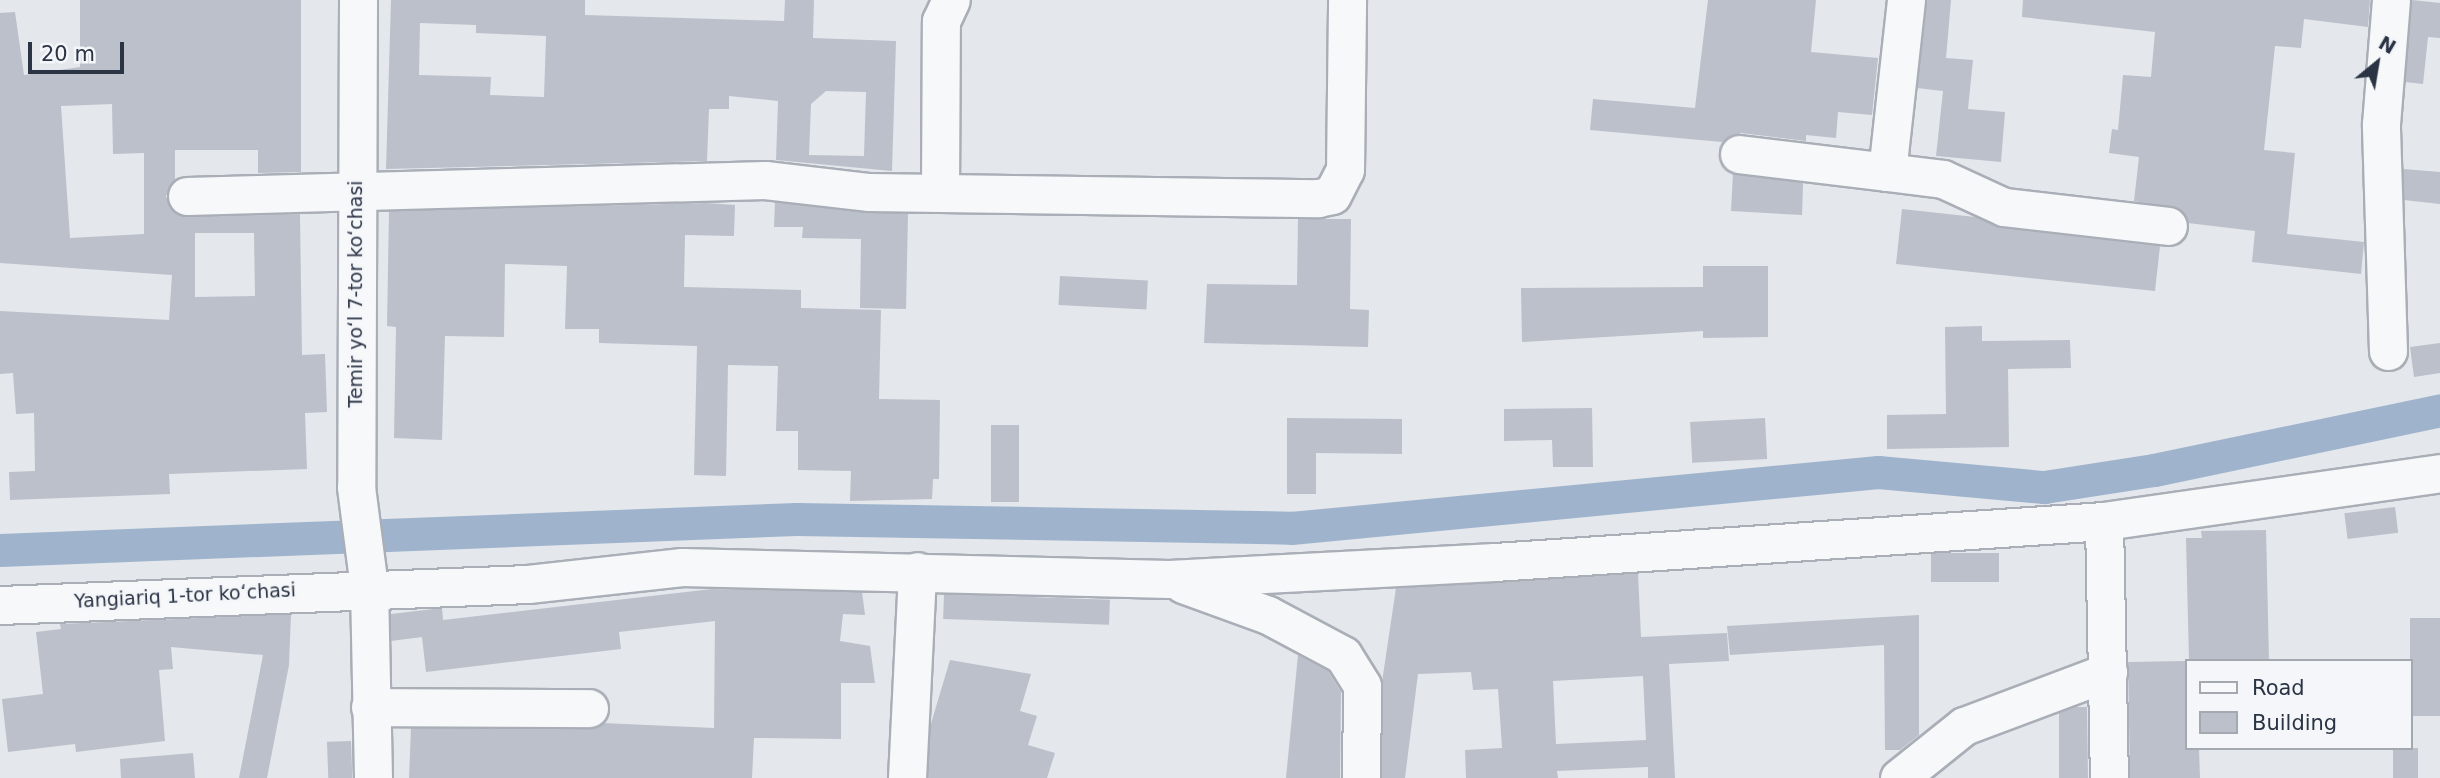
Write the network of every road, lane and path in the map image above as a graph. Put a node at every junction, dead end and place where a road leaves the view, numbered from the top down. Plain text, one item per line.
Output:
1 (358, 0) edge
2 (951, 0) edge
3 (1347, 0) edge
4 (1906, 0) edge
5 (2391, 0) edge
6 (1740, 154) dead end
7 (1887, 172) junction
8 (357, 191) junction
9 (940, 193) junction
10 (187, 196) dead end
11 (2168, 226) dead end
12 (2388, 351) dead end
13 (2440, 473) edge
14 (2104, 521) junction
15 (917, 571) junction
16 (1169, 579) junction
17 (369, 587) junction
18 (0, 606) edge
19 (2108, 672) junction
20 (370, 707) junction
21 (589, 708) dead end
22 (373, 778) edge
23 (907, 778) edge
24 (1361, 778) edge
25 (1899, 778) edge
26 (2109, 778) edge

1 - 8 street, Temir yoʻl 7-tor koʻchasi
2 - 9 street
3 - 9 street
4 - 7 street
5 - 12 street
6 - 7 street
7 - 11 street
8 - 9 street
8 - 10 street
8 - 17 street, Temir yoʻl 7-tor koʻchasi
13 - 14 street
14 - 16 street
14 - 19 street
15 - 16 street, Yangiariq 1-tor koʻchasi
15 - 17 street, Yangiariq 1-tor koʻchasi
15 - 23 street
16 - 24 street
17 - 18 street, Yangiariq 1-tor koʻchasi
17 - 20 street, Temir yoʻl 7-tor koʻchasi
19 - 25 street
19 - 26 street
20 - 21 street
20 - 22 street, Temir yoʻl 7-tor koʻchasi

